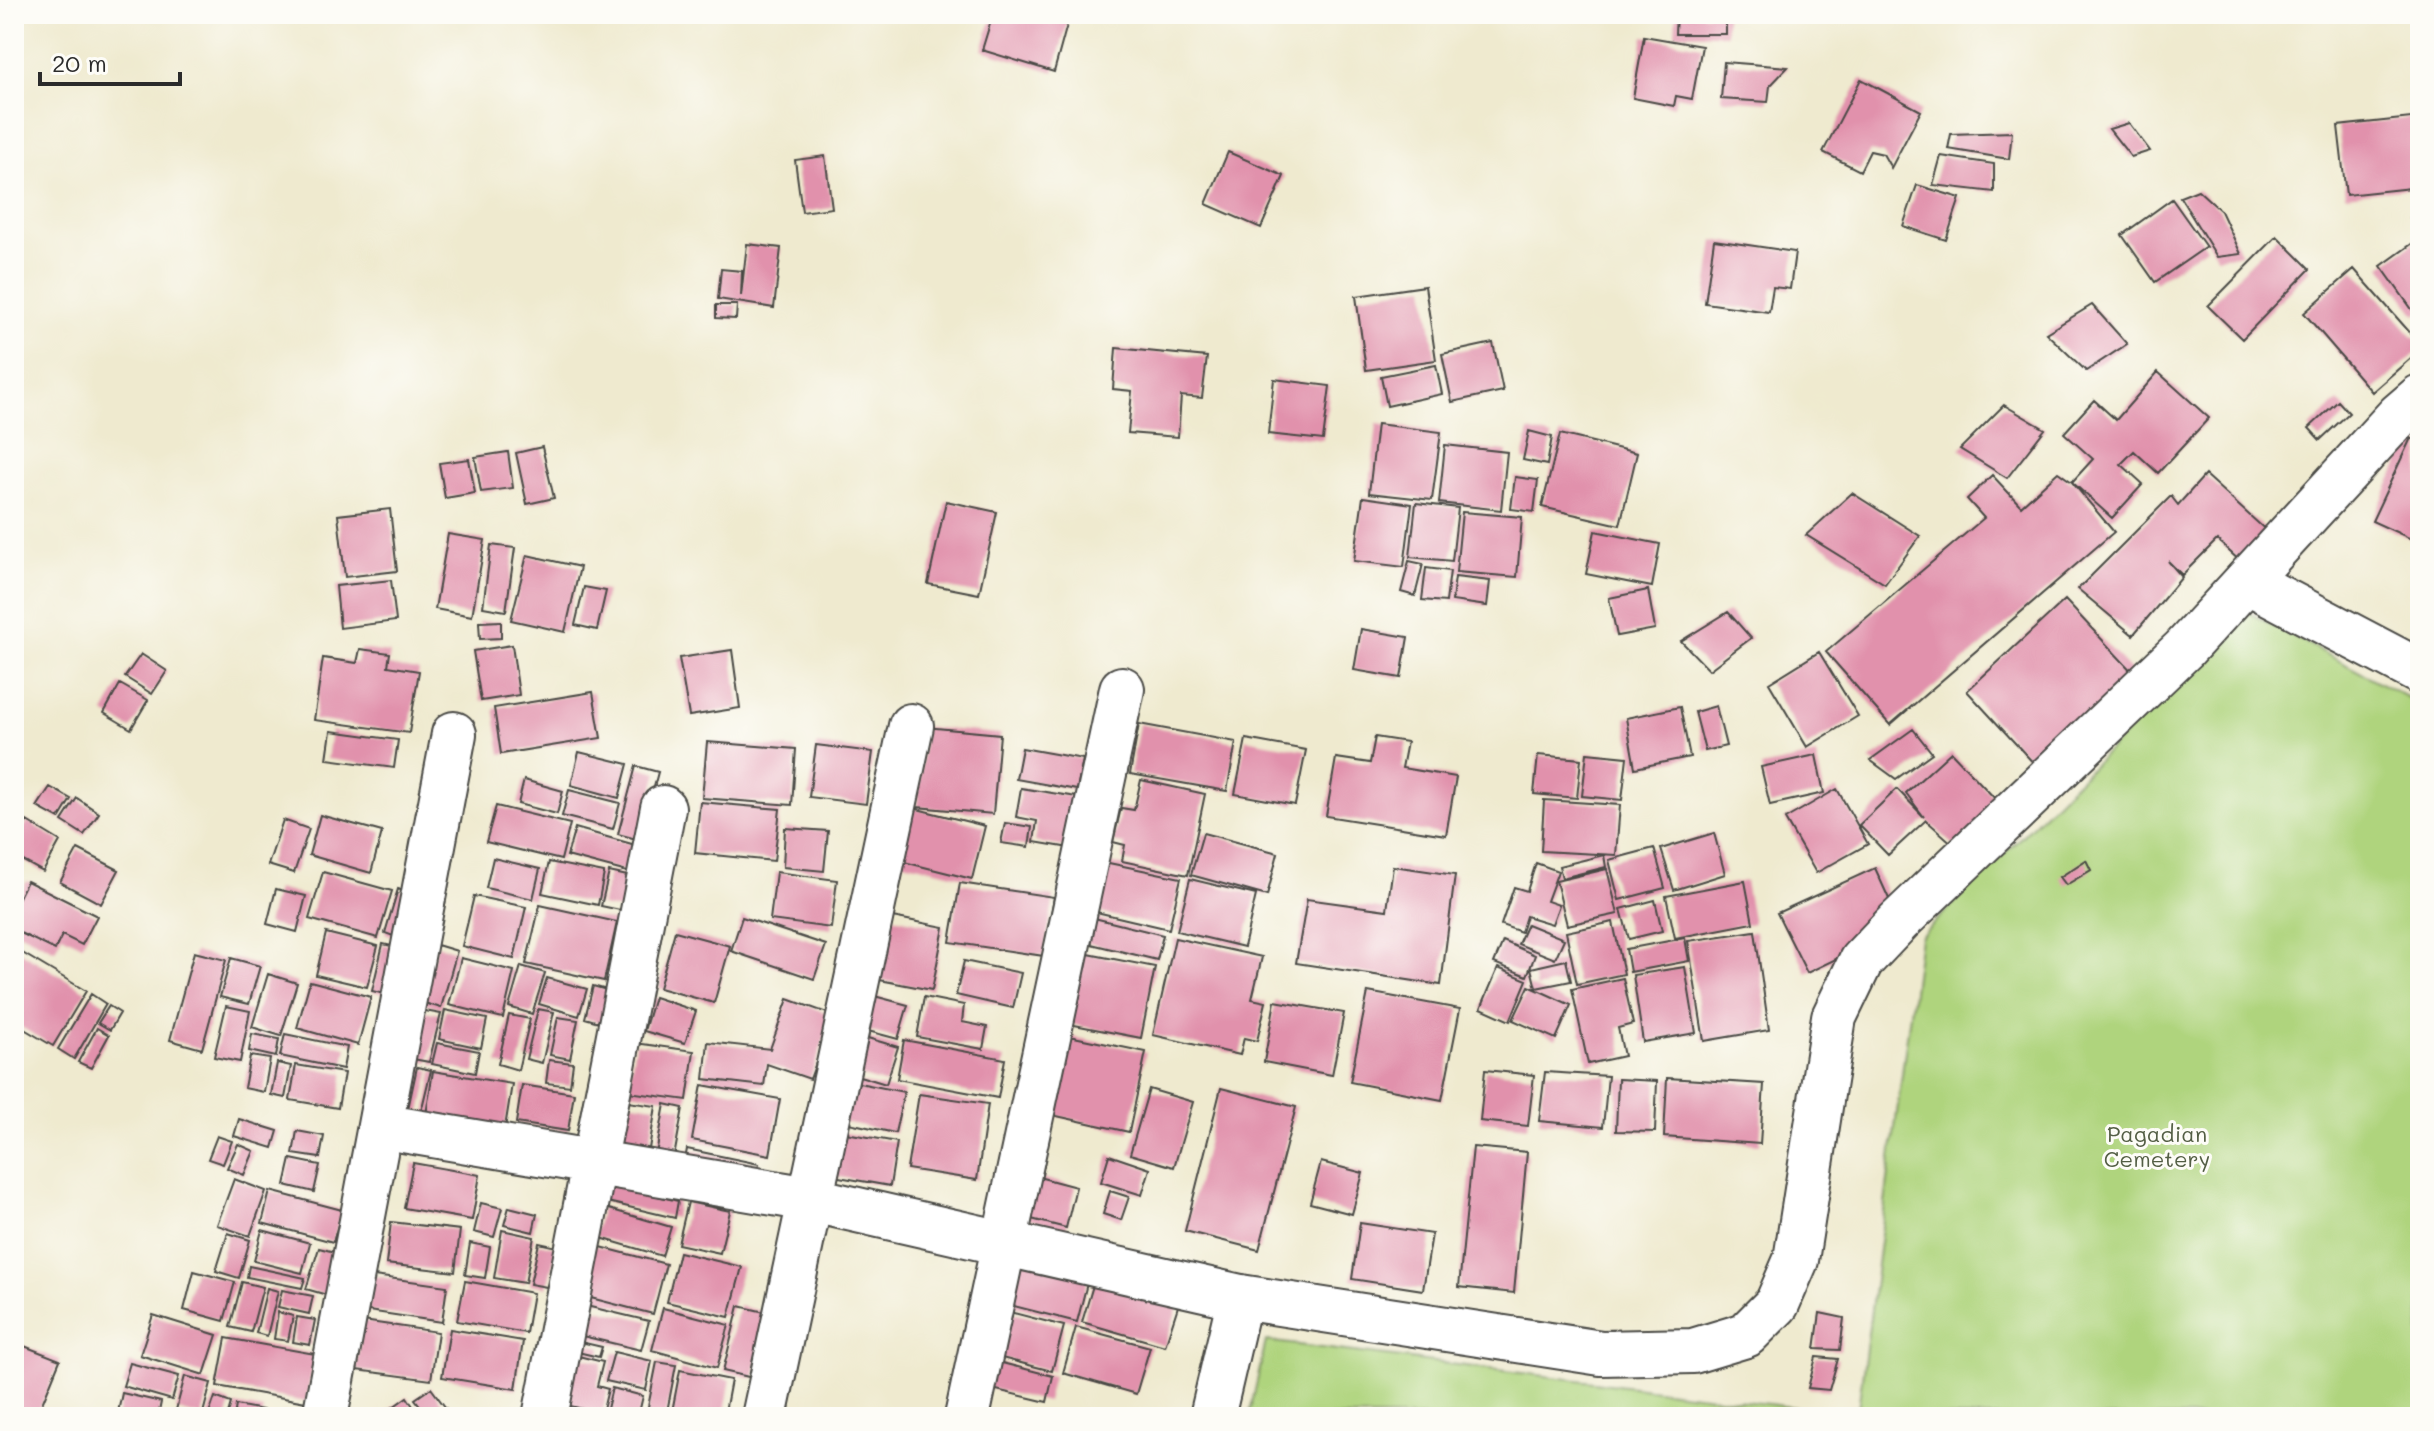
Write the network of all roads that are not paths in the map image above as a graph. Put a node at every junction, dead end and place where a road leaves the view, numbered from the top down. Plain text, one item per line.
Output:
1 (2415, 408) edge
2 (2247, 581) junction
3 (2420, 672) edge
4 (1122, 689) dead end
5 (911, 726) dead end
6 (454, 734) dead end
7 (663, 808) dead end
8 (380, 1126) junction
9 (595, 1163) junction
10 (809, 1199) junction
11 (1006, 1244) junction
12 (1240, 1297) junction
13 (325, 1417) edge
14 (545, 1417) edge
15 (764, 1417) edge
16 (967, 1417) edge
17 (1212, 1417) edge

1 - 2 street
2 - 3 street
2 - 12 street
4 - 11 street
5 - 10 street
6 - 8 street
7 - 9 street
8 - 9 street
8 - 13 street
9 - 10 street
9 - 14 street
10 - 11 street
10 - 15 street
11 - 12 street
11 - 16 street
12 - 17 street

